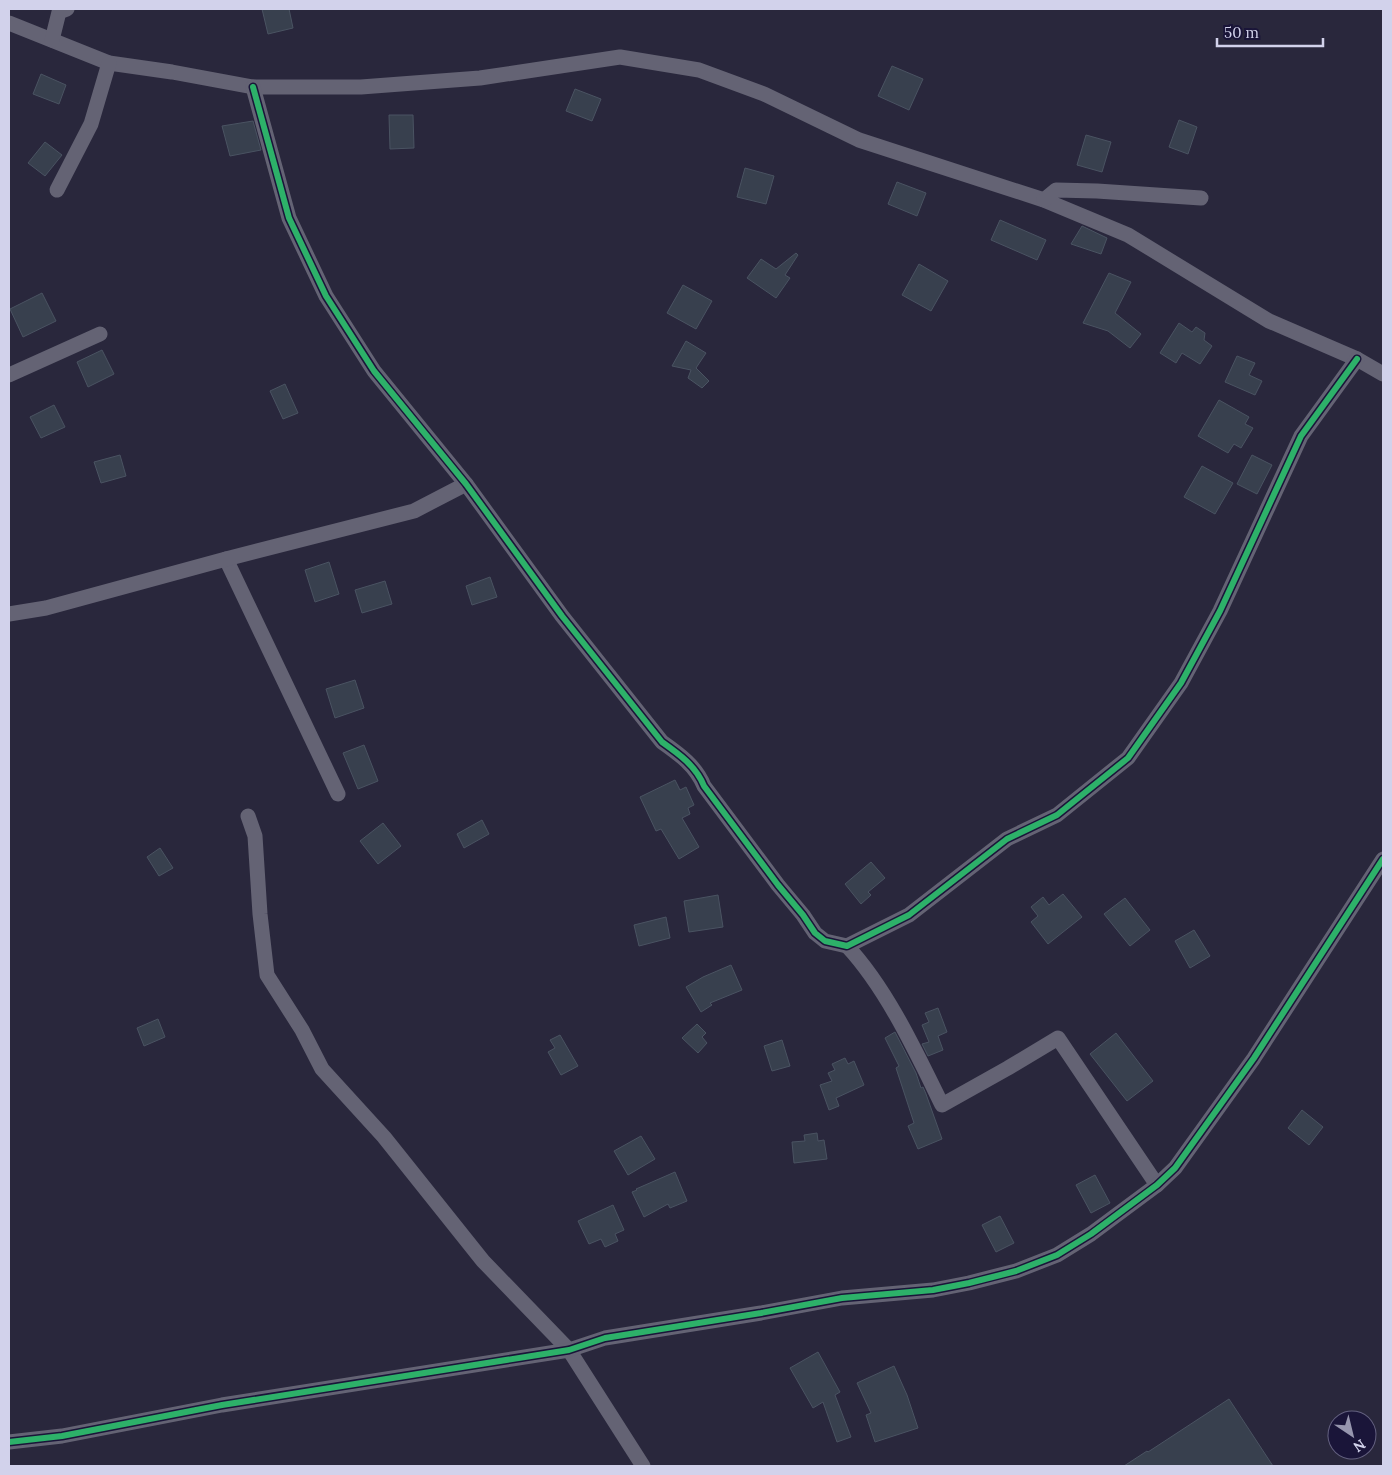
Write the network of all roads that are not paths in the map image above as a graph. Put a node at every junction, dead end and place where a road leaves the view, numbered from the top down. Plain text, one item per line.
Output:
1 (61, 10) edge
2 (9, 23) edge
3 (52, 40) junction
4 (109, 63) junction
5 (253, 87) junction
6 (57, 190) dead end
7 (1201, 198) dead end
8 (1044, 200) junction
9 (100, 334) dead end
10 (1358, 359) junction
11 (1383, 374) edge
12 (9, 375) edge
13 (466, 484) junction
14 (226, 559) junction
15 (9, 614) edge
16 (338, 794) dead end
17 (248, 816) dead end
18 (1383, 859) edge
19 (847, 946) junction
20 (1156, 1185) junction
21 (569, 1350) junction
22 (9, 1442) edge
23 (643, 1466) edge

1 - 3 street
2 - 3 street
3 - 4 street
4 - 5 street
4 - 6 street
5 - 8 street
5 - 13 street
7 - 8 street
8 - 10 street
9 - 12 street
10 - 11 street
10 - 19 street
13 - 14 street
13 - 19 street
14 - 15 street
14 - 16 street
17 - 21 street
18 - 20 street
19 - 20 street
20 - 21 street
21 - 22 street
21 - 23 street

